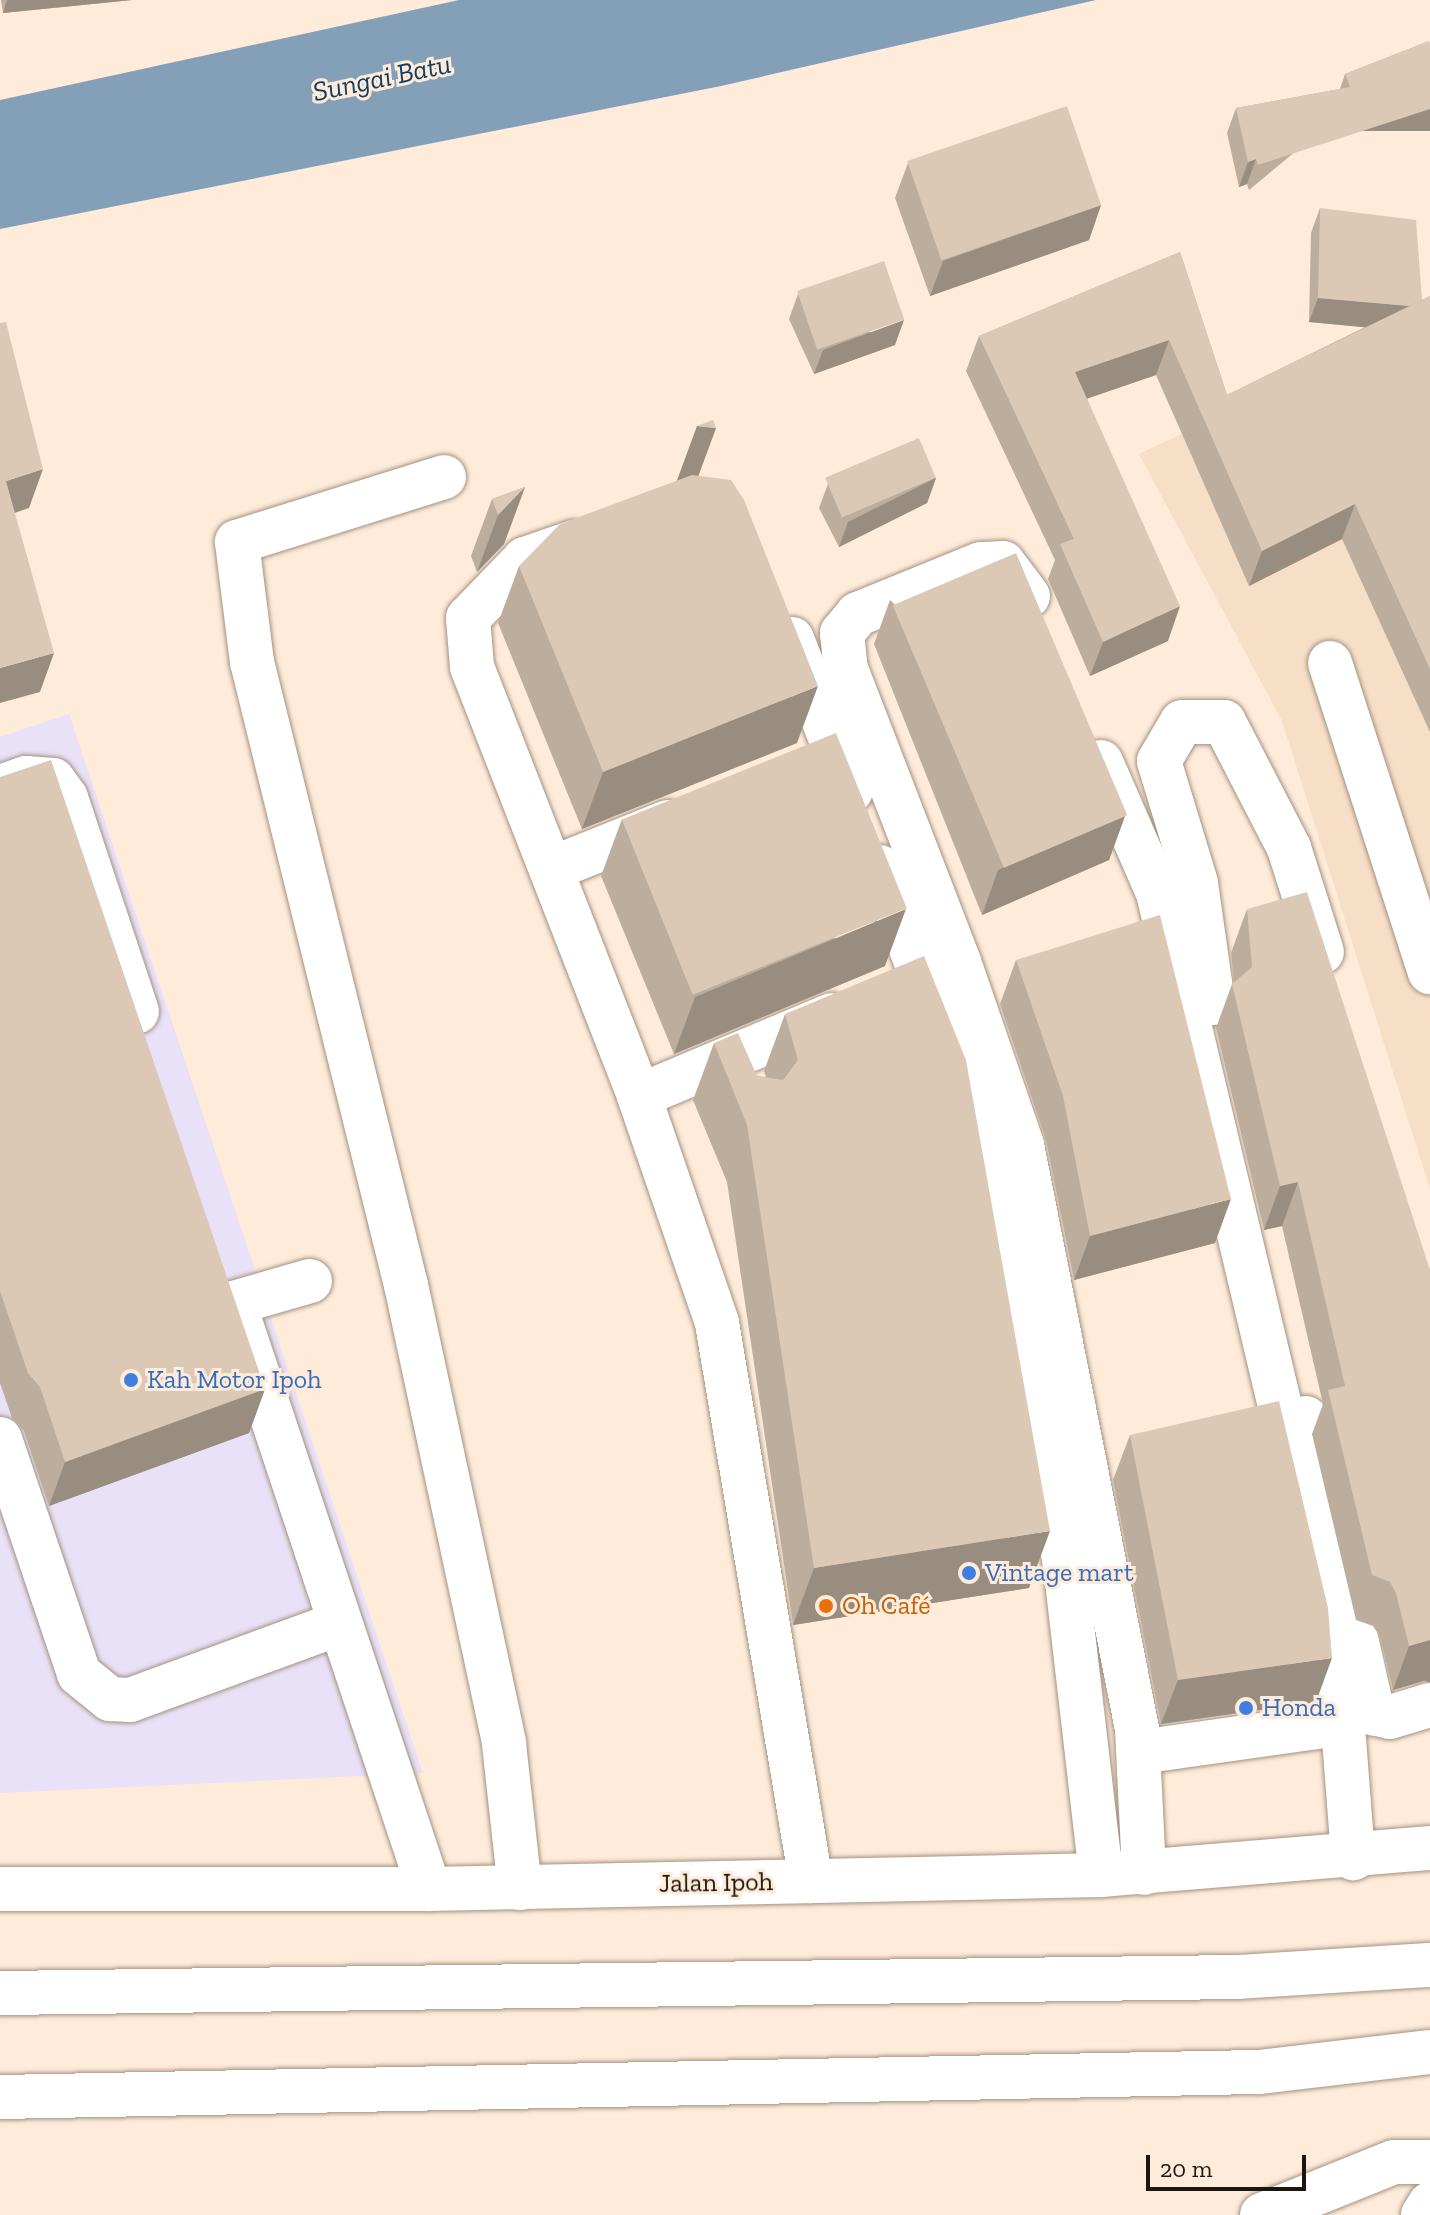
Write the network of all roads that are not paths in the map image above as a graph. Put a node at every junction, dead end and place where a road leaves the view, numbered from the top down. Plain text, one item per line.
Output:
1 (444, 477) dead end
2 (611, 528) edge
3 (780, 607) edge
4 (1047, 641) edge
5 (1330, 663) dead end
6 (1084, 725) edge
7 (837, 754) junction
8 (795, 771) edge
9 (0, 787) edge
10 (710, 805) edge
11 (551, 869) junction
12 (1430, 972) edge
13 (922, 978) junction
14 (1336, 997) edge
15 (150, 1051) edge
16 (732, 1057) junction
17 (639, 1096) junction
18 (748, 1100) edge
19 (219, 1258) edge
20 (310, 1281) dead end
21 (234, 1303) junction
22 (0, 1439) edge
23 (338, 1624) junction
24 (1430, 1705) edge
25 (1340, 1724) junction
26 (1140, 1752) junction
27 (1430, 1848) edge
28 (1353, 1858) junction
29 (1144, 1873) junction
30 (1101, 1875) junction
31 (811, 1881) junction
32 (520, 1888) junction
33 (0, 1889) edge
34 (429, 1889) junction
35 (1430, 1965) edge
36 (0, 1993) edge
37 (1430, 2052) edge
38 (0, 2097) edge
39 (1430, 2162) edge
40 (1430, 2204) edge
41 (1262, 2215) edge
42 (1423, 2215) edge

1 - 32 main road
2 - 11 main road
3 - 7 main road
4 - 26 main road
5 - 12 main road
6 - 25 main road
7 - 8 main road
7 - 13 main road
9 - 15 main road
10 - 11 main road
11 - 17 main road
13 - 16 main road
13 - 30 main road
14 - 24 main road
16 - 17 main road
16 - 18 main road
17 - 31 main road
19 - 21 main road
20 - 21 main road
21 - 23 main road
22 - 23 main road
23 - 34 main road
25 - 26 main road
25 - 28 main road
26 - 29 main road
27 - 28 main road, Jalan Ipoh
28 - 29 main road, Jalan Ipoh
29 - 30 main road, Jalan Ipoh
30 - 31 main road, Jalan Ipoh
31 - 32 main road, Jalan Ipoh
32 - 34 main road, Jalan Ipoh
33 - 34 main road, Jalan Ipoh
35 - 36 main road
37 - 38 main road
39 - 41 main road
40 - 42 main road

